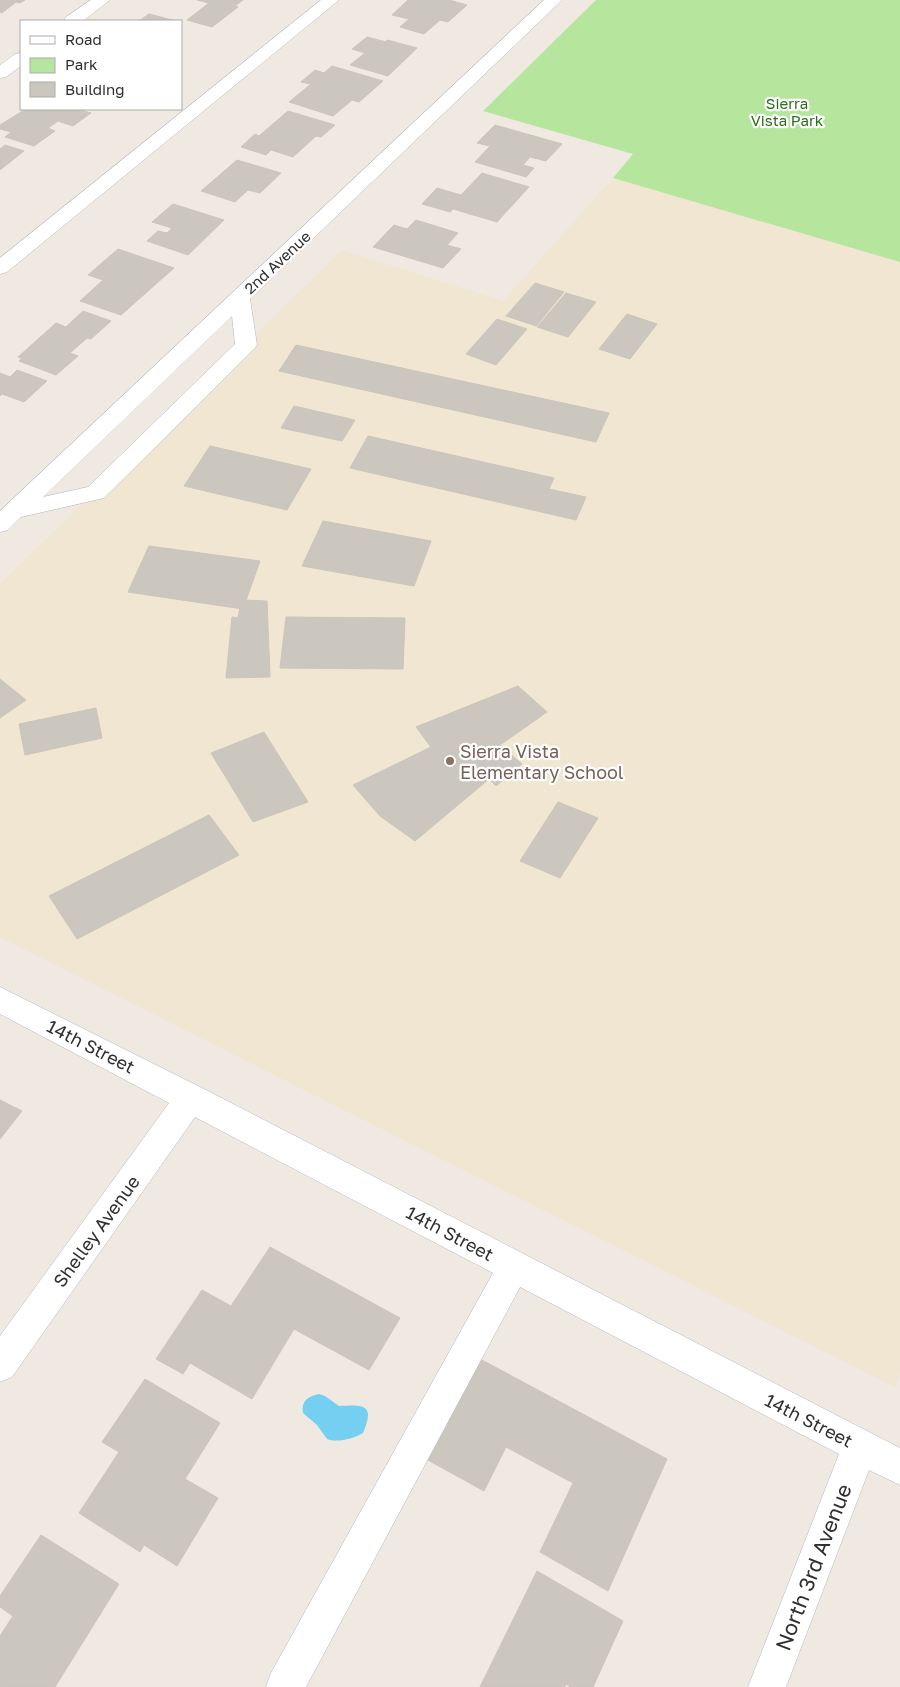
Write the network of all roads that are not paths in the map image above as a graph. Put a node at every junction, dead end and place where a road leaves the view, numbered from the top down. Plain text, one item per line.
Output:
1 (102, 0) edge
2 (331, 0) edge
3 (554, 0) edge
4 (73, 20) edge
5 (20, 59) edge
6 (0, 73) edge
7 (0, 268) edge
8 (240, 298) junction
9 (6, 517) edge
10 (0, 1000) edge
11 (191, 1098) junction
12 (514, 1266) junction
13 (0, 1365) edge
14 (860, 1446) junction
15 (900, 1467) edge
16 (285, 1687) edge
17 (767, 1687) edge

1 - 4 street
2 - 7 street
3 - 8 street, 2nd Avenue
5 - 6 street
8 - 9 street, 2nd Avenue
8 - 9 street
10 - 11 street, 14th Street
11 - 12 street, 14th Street
11 - 13 street, Shelley Avenue
12 - 14 street, 14th Street
12 - 16 street
14 - 15 street, 14th Street
14 - 17 street, North 3rd Avenue

